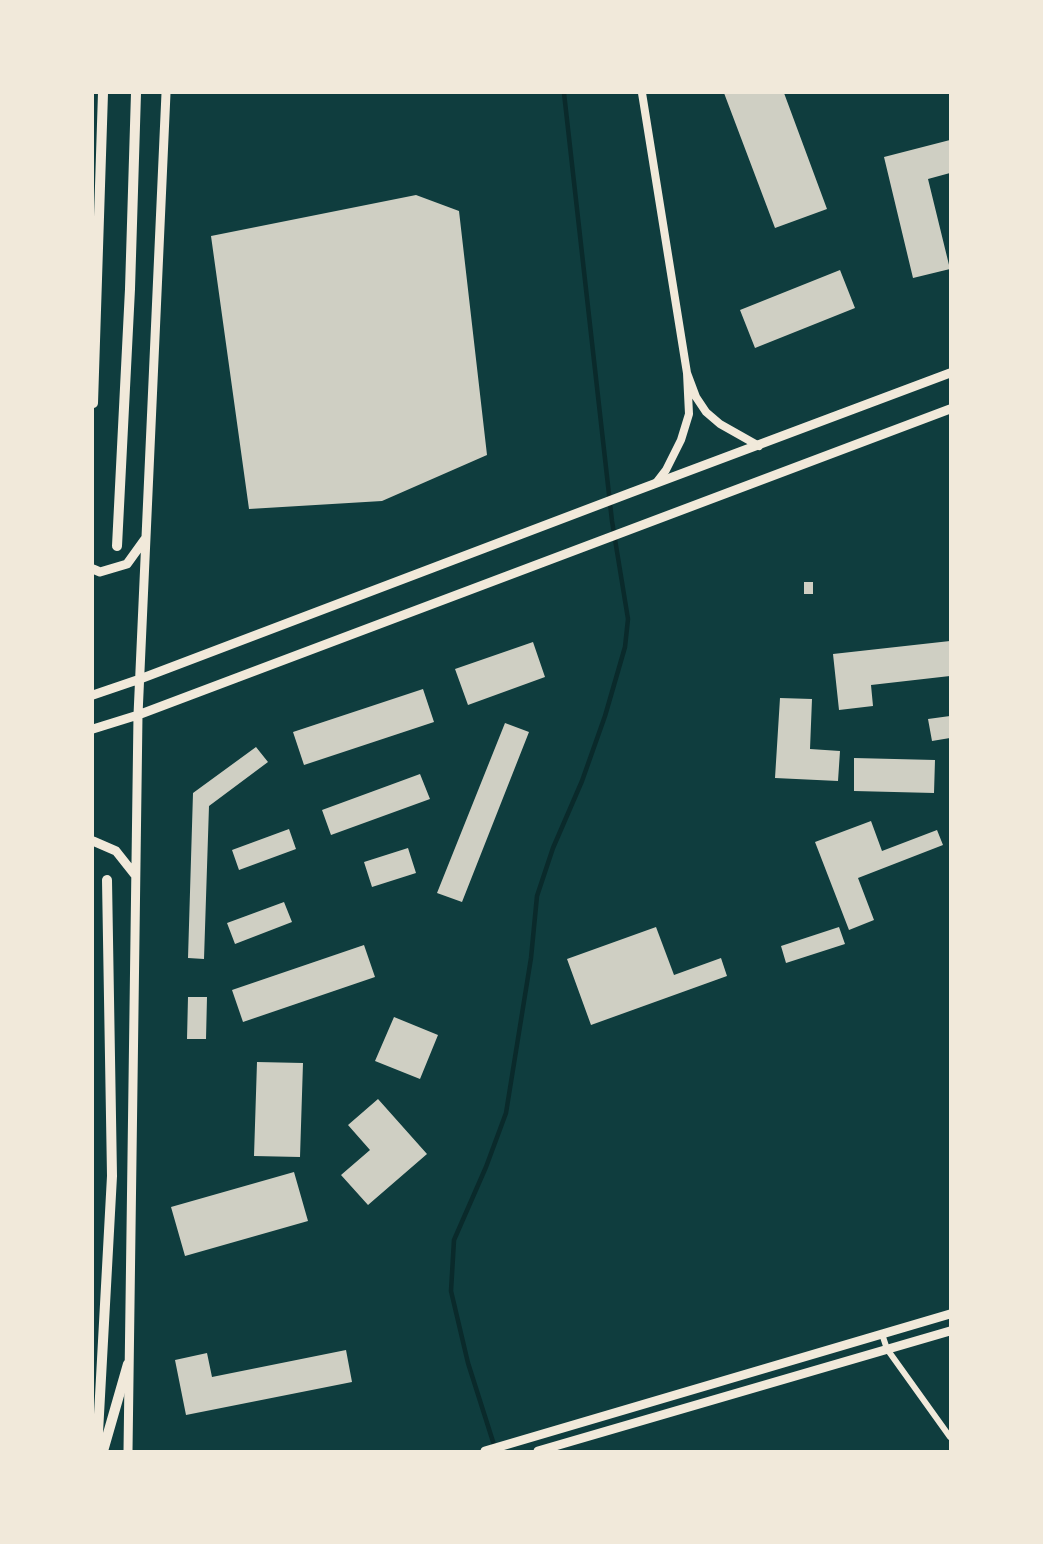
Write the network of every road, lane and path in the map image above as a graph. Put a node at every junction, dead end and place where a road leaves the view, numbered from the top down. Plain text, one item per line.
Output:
1 (103, 93) edge
2 (136, 93) edge
3 (166, 93) edge
4 (642, 93) edge
5 (687, 373) junction
6 (950, 373) edge
7 (93, 403) edge
8 (950, 409) edge
9 (759, 446) junction
10 (656, 483) junction
11 (146, 539) junction
12 (117, 546) dead end
13 (93, 569) edge
14 (140, 679) junction
15 (93, 695) edge
16 (138, 715) junction
17 (93, 729) edge
18 (93, 840) edge
19 (135, 876) junction
20 (106, 880) dead end
21 (950, 1314) edge
22 (950, 1331) edge
23 (882, 1334) junction
24 (887, 1349) junction
25 (128, 1364) junction
26 (950, 1437) edge
27 (97, 1451) edge
28 (103, 1451) edge
29 (128, 1451) edge
30 (485, 1451) edge
31 (538, 1451) edge

1 - 7 highway
2 - 12 highway
3 - 11 main road
4 - 5 street
5 - 9 street
5 - 10 street
6 - 9 main road
8 - 16 main road
9 - 10 main road
10 - 14 main road
11 - 13 main road
11 - 14 main road
14 - 15 main road
14 - 16 main road
16 - 17 main road
16 - 19 main road
18 - 19 main road
19 - 25 main road
20 - 27 highway
21 - 23 main road
22 - 24 main road
23 - 24 street
23 - 30 main road
24 - 26 street
24 - 31 main road
25 - 28 highway
25 - 29 main road

